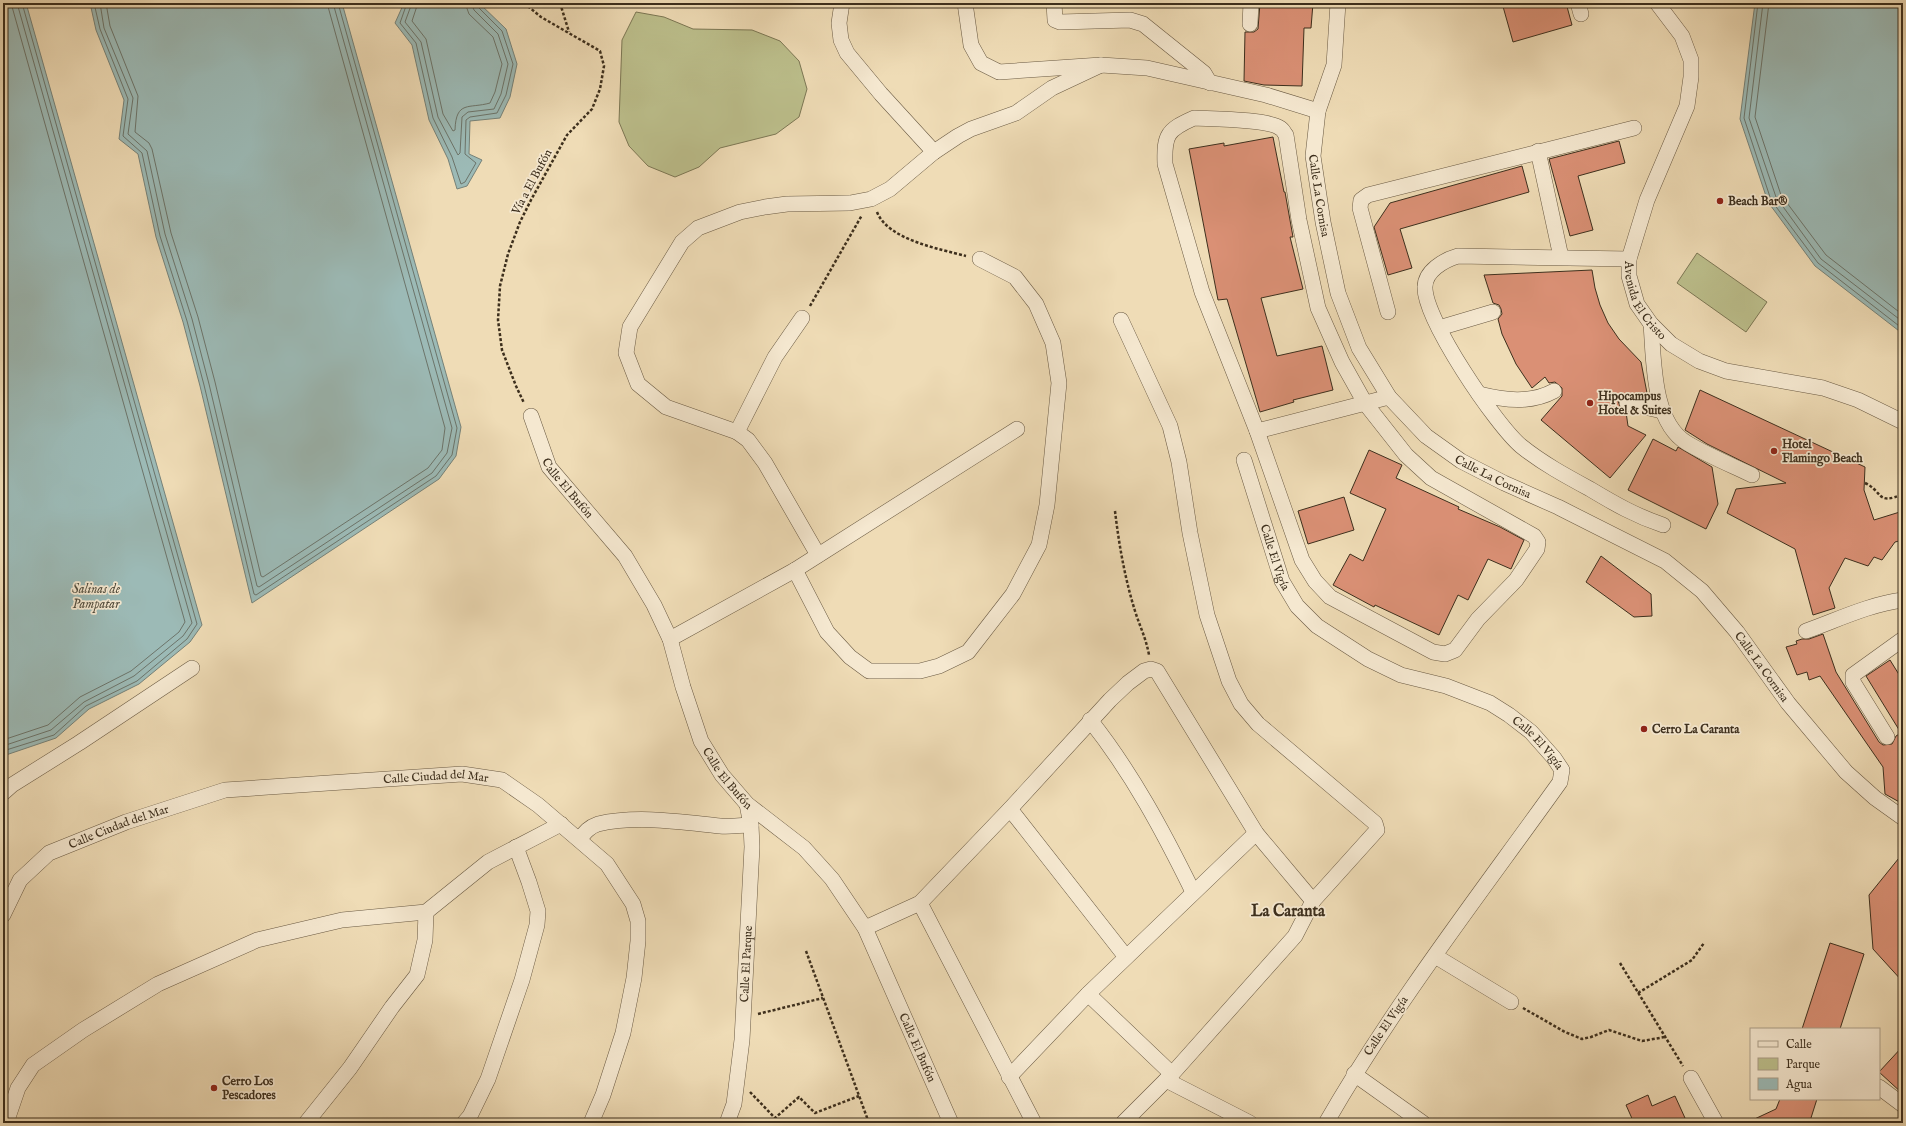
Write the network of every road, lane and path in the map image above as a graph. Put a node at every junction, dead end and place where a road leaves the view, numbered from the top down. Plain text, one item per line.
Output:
1 (524, 3) edge
2 (560, 3) edge
3 (842, 3) edge
4 (965, 3) edge
5 (1054, 3) edge
6 (1250, 3) edge
7 (1338, 3) edge
8 (1657, 3) edge
9 (1250, 24) dead end
10 (569, 32) junction
11 (1101, 65) junction
12 (1210, 83) junction
13 (1318, 111) junction
14 (1634, 128) dead end
15 (1538, 151) junction
16 (934, 152) junction
17 (871, 199) junction
18 (1561, 257) junction
19 (1629, 258) junction
20 (980, 259) joint
21 (1388, 312) dead end
22 (1493, 312) dead end
23 (802, 318) joint
24 (1121, 320) dead end
25 (1651, 324) junction
26 (1439, 328) junction
27 (1554, 391) dead end
28 (1479, 394) junction
29 (1389, 397) junction
30 (1365, 403) junction
31 (1627, 403) dead end
32 (1662, 411) junction
33 (531, 416) joint
34 (1903, 422) edge
35 (1017, 429) dead end
36 (1257, 431) junction
37 (737, 432) junction
38 (1244, 460) dead end
39 (1752, 475) dead end
40 (1865, 483) dead end
41 (1903, 494) edge
42 (1115, 512) dead end
43 (1664, 525) dead end
44 (818, 555) junction
45 (795, 570) junction
46 (1903, 600) edge
47 (1806, 631) dead end
48 (670, 639) junction
49 (1903, 639) edge
50 (192, 668) dead end
51 (1151, 669) junction
52 (1090, 720) junction
53 (1887, 737) dead end
54 (3, 793) edge
55 (747, 804) junction
56 (1010, 809) junction
57 (1903, 818) edge
58 (561, 824) junction
59 (751, 825) junction
60 (1256, 833) junction
61 (580, 839) junction
62 (516, 847) junction
63 (1193, 892) junction
64 (1313, 901) junction
65 (920, 902) junction
66 (426, 912) junction
67 (3, 914) edge
68 (865, 928) junction
69 (1704, 942) dead end
70 (806, 951) dead end
71 (1435, 956) junction
72 (1126, 957) junction
73 (1620, 963) dead end
74 (1638, 993) junction
75 (1088, 994) junction
76 (823, 998) junction
77 (1511, 1002) joint
78 (743, 1018) junction
79 (1665, 1037) junction
80 (1354, 1074) junction
81 (1009, 1077) junction
82 (1169, 1077) junction
83 (1691, 1078) joint
84 (737, 1079) junction
85 (1880, 1088) edge
86 (859, 1096) junction
87 (1903, 1105) edge
88 (6, 1123) edge
89 (306, 1123) edge
90 (464, 1123) edge
91 (591, 1123) edge
92 (727, 1123) edge
93 (869, 1123) edge
94 (951, 1123) edge
95 (1034, 1123) edge
96 (1123, 1123) edge
97 (1250, 1123) edge
98 (1326, 1123) edge
99 (1423, 1123) edge
100 (1716, 1123) edge

1 - 10 path, Vía a El Bufón
2 - 10 path
3 - 16 street
4 - 11 street
5 - 12 street
6 - 9 street
7 - 13 street, Calle La Cornisa
8 - 19 street, Avenida El Cristo
10 - 33 path, Vía a El Bufón
11 - 12 street
11 - 16 street
12 - 13 street
13 - 29 street, Calle La Cornisa
14 - 15 street
15 - 18 street
15 - 21 street
16 - 17 street
17 - 20 path
17 - 23 path
17 - 37 street
18 - 19 street
18 - 26 street
19 - 25 street, Avenida El Cristo
20 - 45 street
22 - 26 street
23 - 37 street
24 - 64 street
25 - 32 street
25 - 34 street, Avenida El Cristo
26 - 28 street
27 - 28 street
28 - 43 street
29 - 30 street
29 - 57 street, Calle La Cornisa
30 - 36 street
30 - 36 street
30 - 36 street
31 - 32 street
32 - 39 street
33 - 48 street, Calle El Bufón
35 - 44 street
37 - 44 street
38 - 71 street, Calle El Vigía
40 - 41 path
42 - 51 path
44 - 45 street
45 - 48 street
46 - 47 street
48 - 55 street, Calle El Bufón
49 - 53 street
50 - 54 street
51 - 52 street
51 - 60 street
52 - 56 street
52 - 63 street
55 - 59 street, Calle El Parque
55 - 68 street, Calle El Bufón
56 - 65 street
56 - 72 street
58 - 61 street, Calle Ciudad del Mar
58 - 62 street
58 - 67 street, Calle Ciudad del Mar
59 - 61 street
59 - 78 street, Calle El Parque
60 - 63 street
60 - 64 street
61 - 91 street, Calle Ciudad del Mar
62 - 66 street
62 - 90 street
63 - 72 street
64 - 82 street
65 - 68 street
65 - 81 street
66 - 88 street
66 - 89 street
68 - 94 street, Calle El Bufón
69 - 74 path
70 - 76 path
71 - 77 street
71 - 80 street, Calle El Vigía
72 - 75 street
73 - 74 path
74 - 79 path
75 - 81 street
75 - 82 street
76 - 78 path
76 - 86 path
77 - 79 path
78 - 84 street, Calle El Parque
79 - 83 path
80 - 98 street, Calle El Vigía
80 - 99 street
81 - 95 street
82 - 96 street
82 - 97 street
83 - 100 street
84 - 86 path
84 - 92 street, Calle El Parque
85 - 87 street
86 - 93 path

